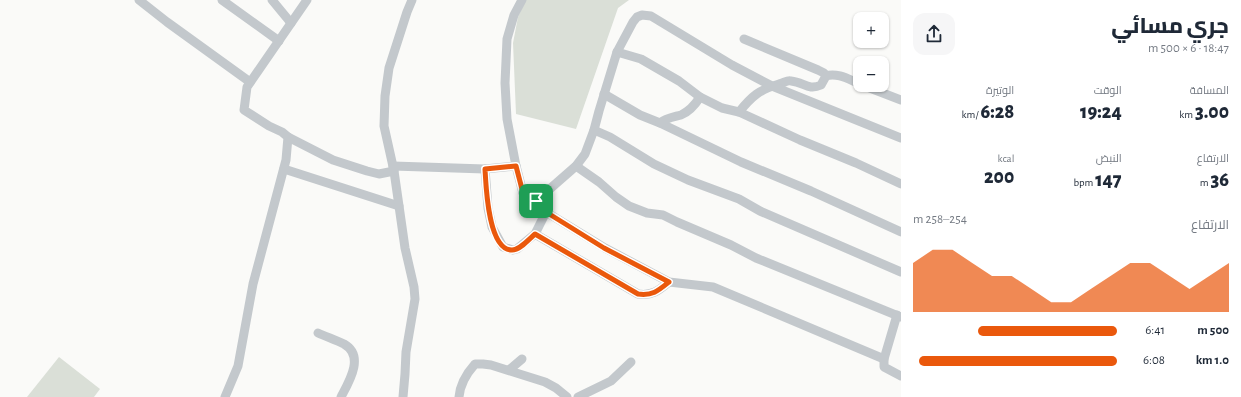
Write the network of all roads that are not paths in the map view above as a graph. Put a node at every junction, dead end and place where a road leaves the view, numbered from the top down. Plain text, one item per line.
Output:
1 (138, 0) edge
2 (222, 0) edge
3 (272, 0) edge
4 (307, 0) edge
5 (412, 0) edge
6 (522, 0) edge
7 (291, 22) junction
8 (744, 39) dead end
9 (279, 41) junction
10 (617, 52) junction
11 (826, 76) junction
12 (250, 82) junction
13 (853, 82) edge
14 (772, 86) junction
15 (880, 92) edge
16 (604, 94) junction
17 (700, 97) junction
18 (901, 100) edge
19 (739, 112) junction
20 (660, 123) junction
21 (594, 130) junction
22 (288, 137) junction
23 (901, 138) edge
24 (516, 166) junction
25 (576, 166) junction
26 (393, 168) junction
27 (284, 169) junction
28 (485, 169) junction
29 (901, 184) edge
30 (536, 201) junction
31 (399, 206) junction
32 (546, 212) junction
33 (901, 232) edge
34 (535, 234) junction
35 (901, 272) edge
36 (669, 282) junction
37 (899, 316) edge
38 (318, 333) dead end
39 (522, 359) dead end
40 (884, 359) junction
41 (631, 362) dead end
42 (508, 370) junction
43 (901, 376) edge
44 (225, 397) edge
45 (341, 397) edge
46 (403, 397) edge
47 (459, 397) edge
48 (567, 397) edge
49 (578, 397) edge

1 - 12 street
2 - 9 street
3 - 7 street
4 - 7 street
5 - 26 street
6 - 24 street
7 - 9 street
8 - 11 street
9 - 12 street
10 - 14 street
10 - 16 street
10 - 17 street
11 - 13 street
11 - 14 street
12 - 22 street
14 - 19 street
14 - 23 street
15 - 18 street
16 - 20 street
16 - 21 street
17 - 19 street
17 - 20 street
19 - 29 street
20 - 33 street
21 - 25 street
21 - 35 street
22 - 26 street
22 - 27 street
24 - 28 street
24 - 30 street
25 - 30 street
25 - 37 street
26 - 28 street
26 - 31 street
27 - 31 street
27 - 44 street
28 - 34 street
30 - 32 street
31 - 46 street
32 - 34 street
32 - 36 street
34 - 36 street
36 - 40 street
37 - 40 street
38 - 45 street
39 - 42 street
40 - 43 street
41 - 49 street
42 - 47 street
42 - 48 street

